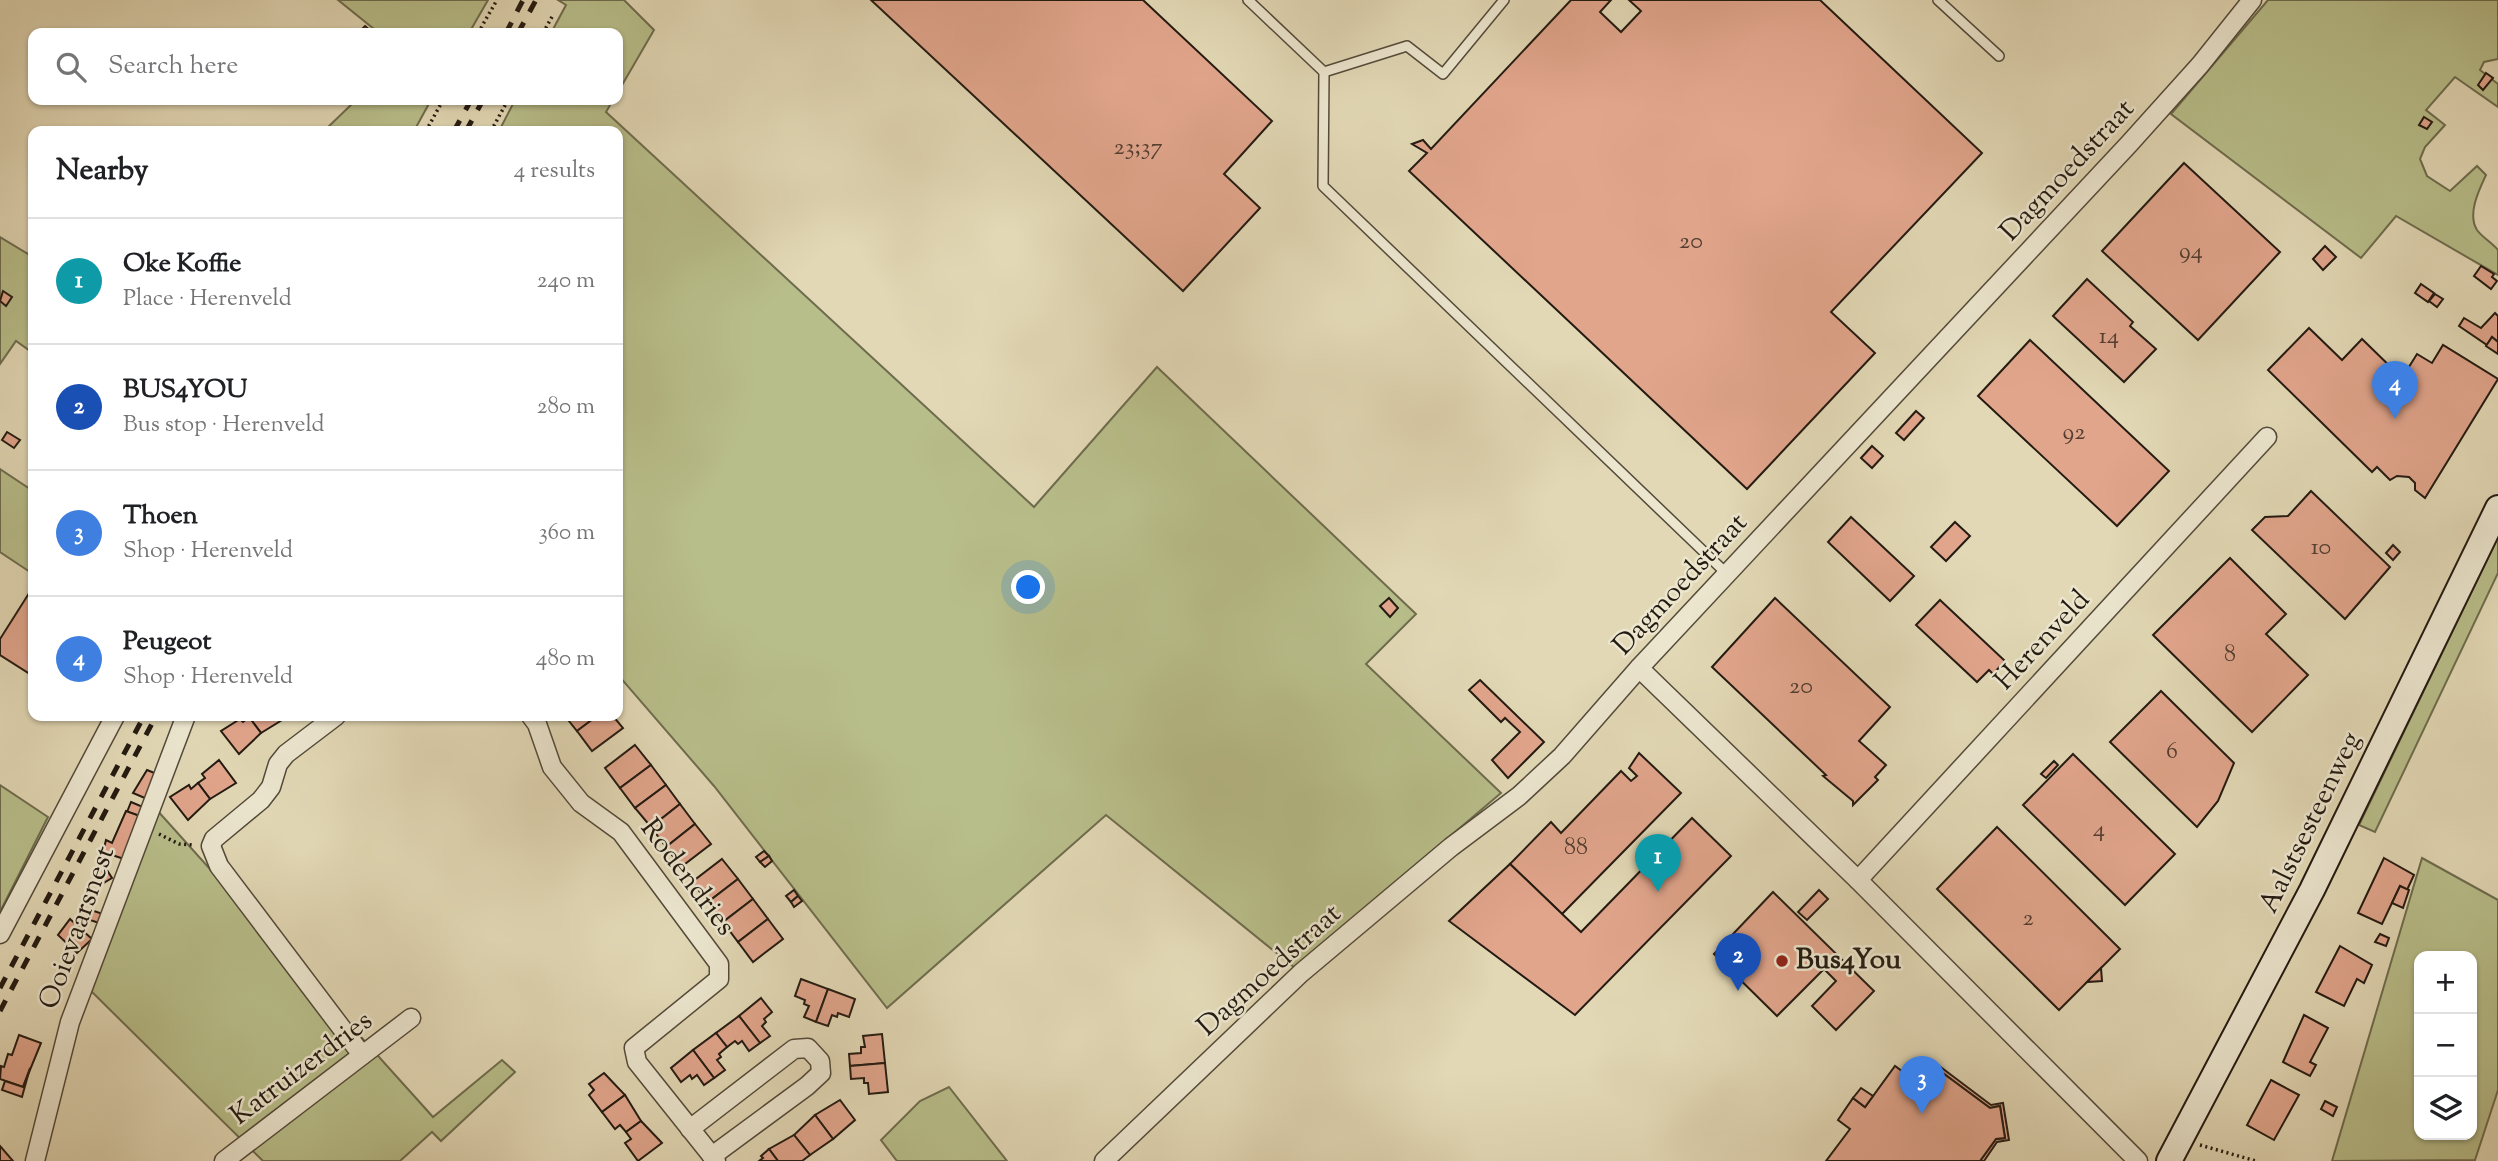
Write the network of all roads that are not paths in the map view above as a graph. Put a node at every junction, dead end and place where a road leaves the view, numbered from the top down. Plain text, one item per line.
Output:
1 (1248, 0) edge
2 (1504, 0) edge
3 (1938, 0) edge
4 (2246, 2) edge
5 (1999, 56) dead end
6 (1324, 72) junction
7 (2267, 437) dead end
8 (2498, 508) edge
9 (1727, 574) junction
10 (1639, 668) junction
11 (112, 721) edge
12 (184, 721) edge
13 (329, 721) edge
14 (535, 721) edge
15 (1858, 880) junction
16 (0, 934) edge
17 (411, 1018) dead end
18 (362, 1055) junction
19 (690, 1129) junction
20 (2175, 1150) edge
21 (714, 1159) edge
22 (35, 1161) edge
23 (224, 1161) edge
24 (1104, 1161) edge
25 (2138, 1161) edge

1 - 6 lane
2 - 6 lane
3 - 5 lane
4 - 9 street, Dagmoedstraat
6 - 9 lane
7 - 15 street, Herenveld
8 - 20 main road, Aalstsesteenweg
9 - 10 street, Dagmoedstraat
10 - 15 street
10 - 24 street, Dagmoedstraat
11 - 16 street
12 - 22 street, Ooievaarsnest
13 - 18 street
14 - 19 street, Rodendries
15 - 25 street
17 - 18 street, Katruizerdries
18 - 23 street, Katruizerdries
19 - 21 street, Rodendries
19 - 21 street, Rodendries

